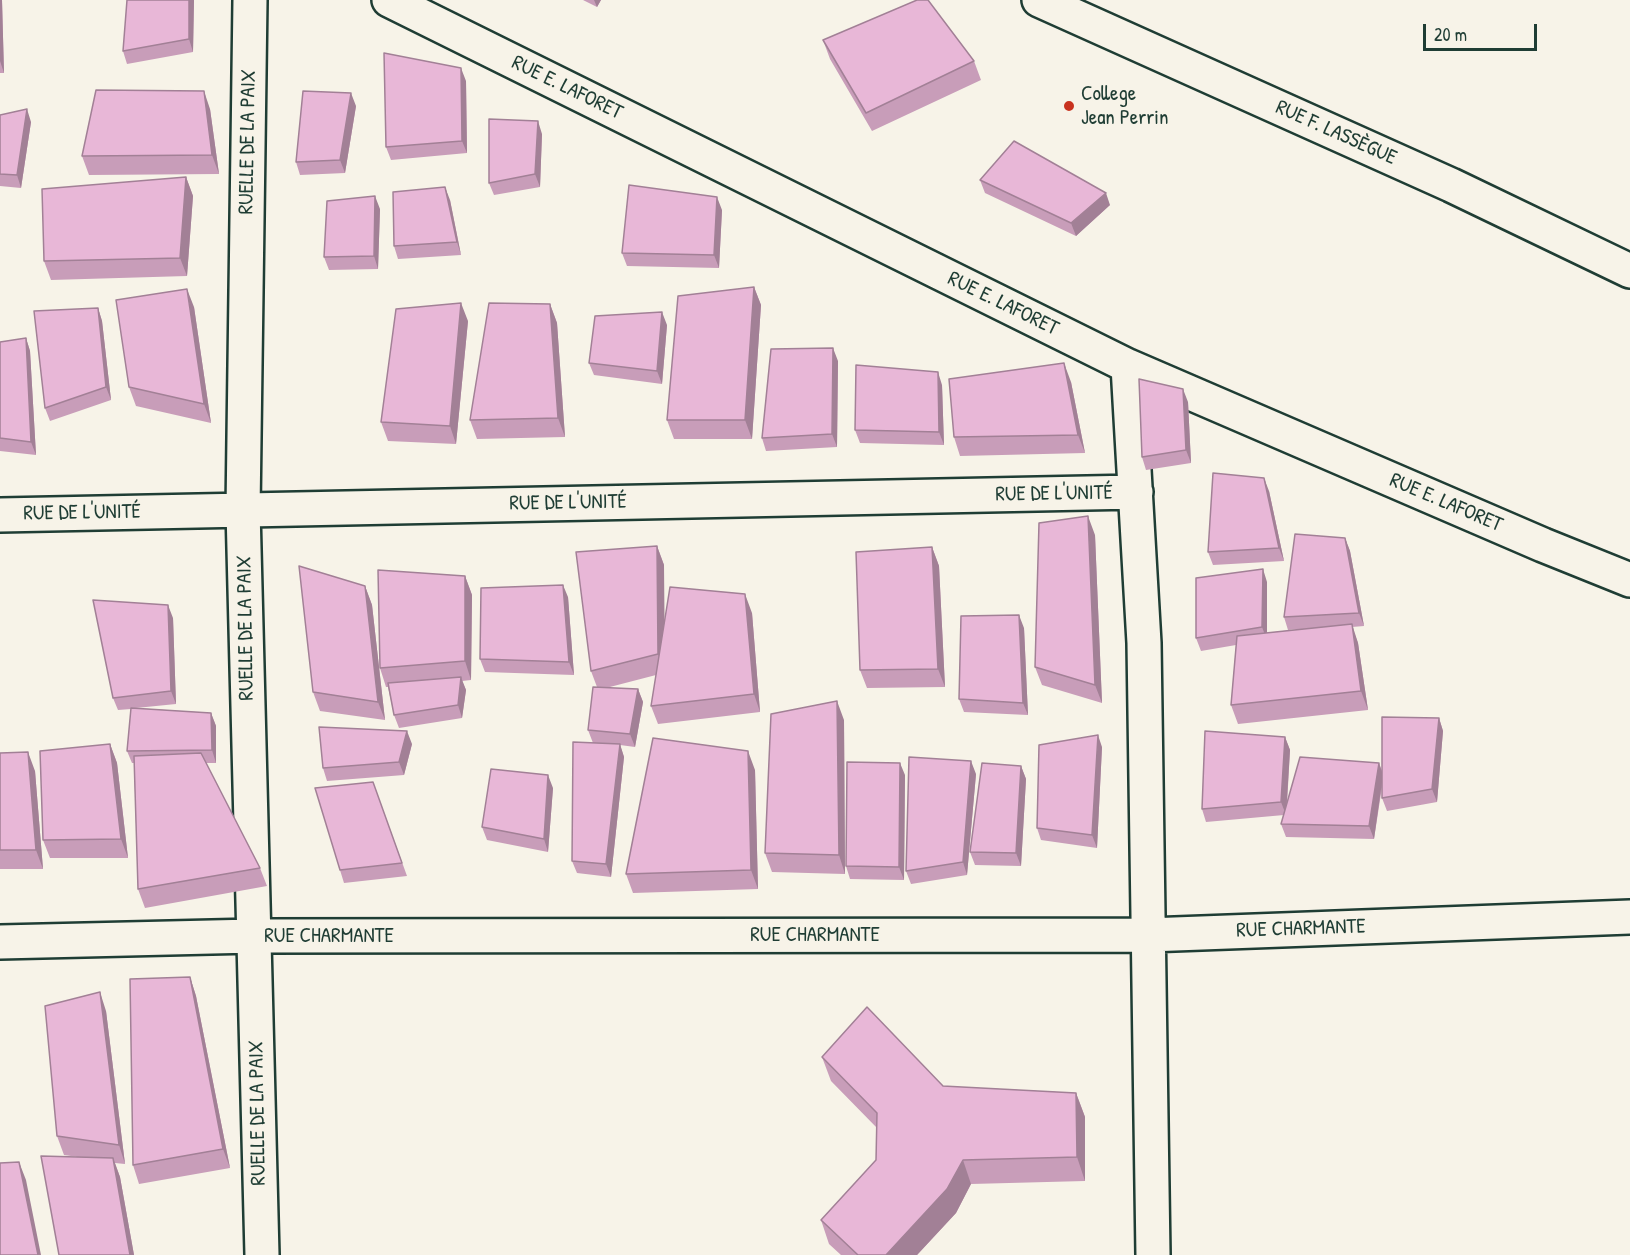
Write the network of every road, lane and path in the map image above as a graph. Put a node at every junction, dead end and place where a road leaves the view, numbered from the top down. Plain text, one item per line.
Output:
1 (250, 0) edge
2 (388, 0) edge
3 (1038, 0) edge
4 (1630, 271) edge
5 (1128, 366) junction
6 (1136, 492) junction
7 (243, 510) junction
8 (0, 515) edge
9 (1630, 580) edge
10 (1630, 917) edge
11 (1148, 935) junction
12 (254, 936) junction
13 (0, 942) edge
14 (262, 1255) edge
15 (1153, 1255) edge

1 - 7 street, RUELLE DE LA PAIX
2 - 5 street, RUE E. LAFORET
3 - 4 street, RUE F. LASSÈGUE
5 - 6 street
5 - 9 street, RUE E. LAFORET
6 - 7 street, RUE DE L'UNITÉ
6 - 11 street
7 - 8 street, RUE DE L'UNITÉ
7 - 12 street, RUELLE DE LA PAIX
10 - 11 street, RUE CHARMANTE
11 - 12 street, RUE CHARMANTE
11 - 15 street
12 - 13 street, RUE CHARMANTE
12 - 14 street, RUELLE DE LA PAIX

